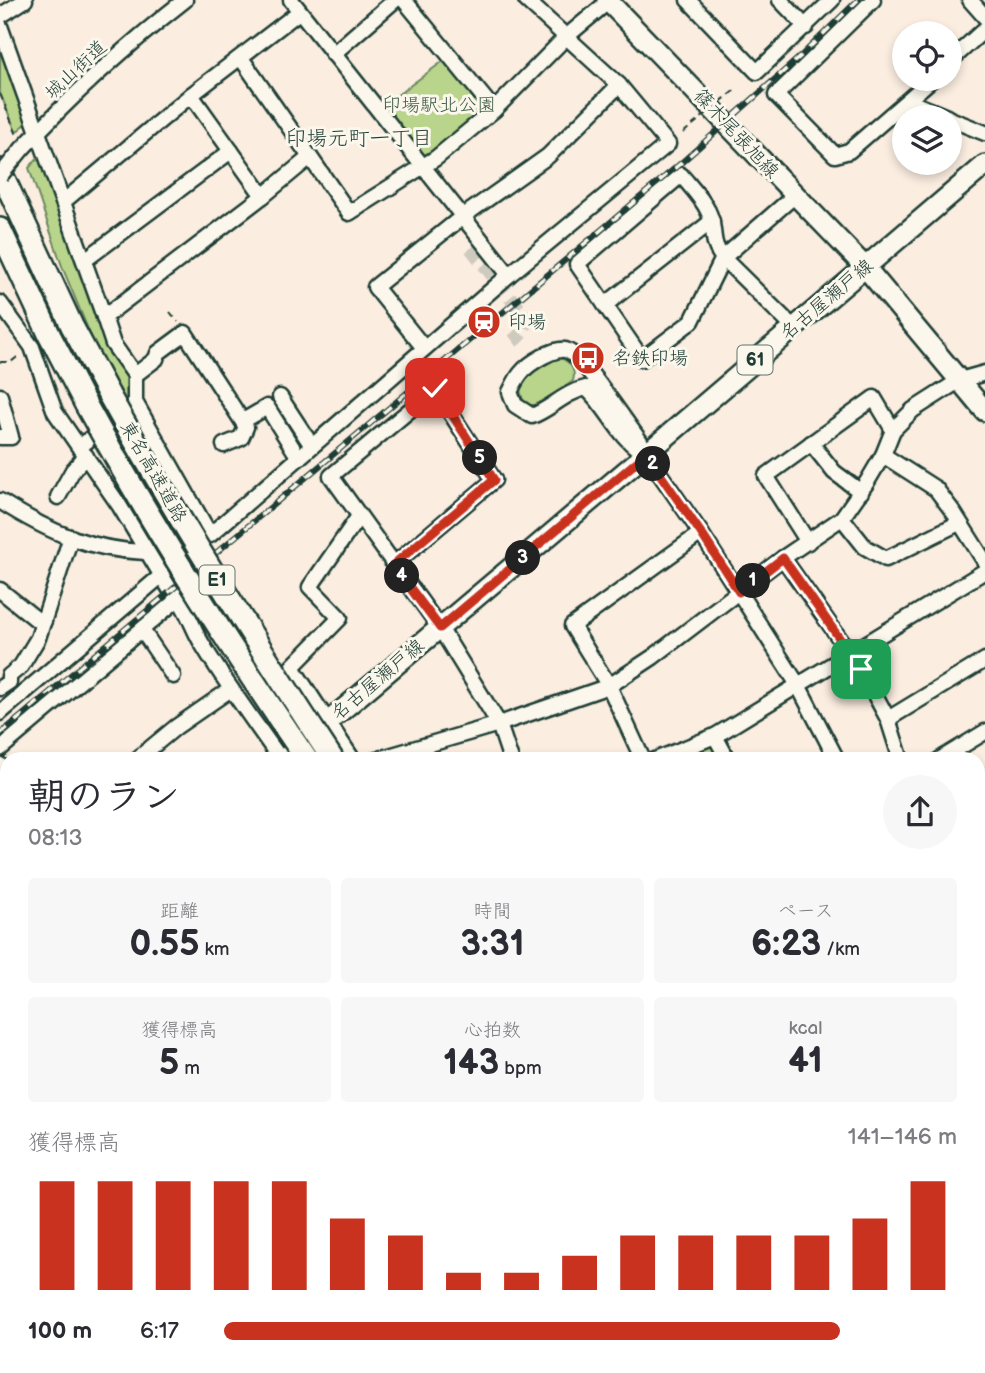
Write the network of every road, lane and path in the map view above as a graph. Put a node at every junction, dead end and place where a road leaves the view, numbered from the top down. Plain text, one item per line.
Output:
1 (25, 0) edge
2 (185, 0) edge
3 (395, 0) edge
4 (404, 0) edge
5 (526, 0) edge
6 (609, 0) edge
7 (688, 0) edge
8 (780, 0) edge
9 (832, 0) edge
10 (873, 0) edge
11 (970, 0) edge
12 (295, 6) edge
13 (0, 16) edge
14 (985, 17) edge
15 (0, 26) edge
16 (806, 27) junction
17 (985, 29) edge
18 (566, 37) junction
19 (962, 50) edge
20 (333, 54) junction
21 (241, 58) junction
22 (618, 85) junction
23 (736, 89) dead end
24 (919, 91) edge
25 (0, 94) edge
26 (191, 95) junction
27 (908, 101) junction
28 (917, 105) edge
29 (494, 110) junction
30 (962, 124) edge
31 (39, 131) junction
32 (683, 132) dead end
33 (985, 133) edge
34 (22, 149) junction
35 (231, 151) junction
36 (310, 157) junction
37 (985, 165) edge
38 (421, 166) junction
39 (0, 170) edge
40 (0, 176) edge
41 (263, 196) junction
42 (794, 196) junction
43 (63, 202) junction
44 (462, 217) junction
45 (712, 221) junction
46 (0, 229) edge
47 (723, 258) junction
48 (85, 261) junction
49 (865, 267) junction
50 (509, 275) junction
51 (0, 303) edge
52 (605, 305) junction
53 (104, 317) junction
54 (794, 328) junction
55 (424, 348) junction
56 (0, 362) edge
57 (10, 362) dead end
58 (582, 363) junction
59 (985, 373) edge
60 (135, 375) junction
61 (960, 380) junction
62 (578, 389) junction
63 (0, 396) edge
64 (281, 397) dead end
65 (135, 402) junction
66 (985, 411) edge
67 (243, 421) junction
68 (893, 430) junction
69 (0, 437) edge
70 (811, 443) junction
71 (224, 445) dead end
72 (312, 446) junction
73 (83, 451) junction
74 (646, 454) junction
75 (883, 455) junction
76 (299, 458) junction
77 (861, 492) junction
78 (58, 497) dead end
79 (0, 501) edge
80 (359, 516) junction
81 (842, 518) junction
82 (959, 523) junction
83 (701, 533) junction
84 (71, 537) junction
85 (808, 542) junction
86 (145, 552) junction
87 (783, 558) junction
88 (985, 562) edge
89 (393, 565) junction
90 (985, 571) edge
91 (162, 575) junction
92 (0, 590) edge
93 (739, 592) junction
94 (179, 598) junction
95 (44, 621) junction
96 (440, 628) junction
97 (142, 630) junction
98 (849, 654) junction
99 (985, 660) edge
100 (5, 675) edge
101 (173, 676) dead end
102 (798, 685) junction
103 (609, 686) junction
104 (0, 688) edge
105 (231, 689) junction
106 (0, 713) edge
107 (888, 719) junction
108 (328, 722) junction
109 (499, 724) junction
110 (985, 732) edge
111 (715, 736) junction
112 (0, 749) edge
113 (146, 752) edge
114 (276, 752) edge
115 (292, 752) edge
116 (302, 752) edge
117 (328, 752) edge
118 (348, 752) edge
119 (403, 752) edge
120 (508, 752) edge
121 (639, 752) edge
122 (675, 752) edge
123 (724, 752) edge
124 (833, 752) edge
125 (898, 752) edge
126 (952, 752) edge

1 - 13 street
2 - 31 street, 城山街道
3 - 20 street
4 - 29 street
5 - 18 street
6 - 18 street
6 - 42 main road, 篠木尾張旭線
7 - 16 street
8 - 16 street
9 - 16 street
10 - 27 street
11 - 14 street
12 - 20 street
12 - 21 street
15 - 31 street
17 - 19 street
18 - 22 street
18 - 29 street
20 - 38 street
21 - 26 street
21 - 36 street
22 - 44 street
22 - 50 street
23 - 32 path, bridge
24 - 27 street
25 - 34 path
26 - 35 street
26 - 43 street
27 - 28 street
29 - 38 street
30 - 33 street
31 - 34 street, 城山街道
31 - 43 street
34 - 40 street, 城山街道, bridge
35 - 41 street
35 - 48 street
36 - 38 street
36 - 41 street
37 - 49 main road, 名古屋瀬戸線 / 61
38 - 44 street
39 - 117 highway, 東名高速道路 / E1, bridge
41 - 53 street
42 - 47 street
42 - 49 main road, 篠木尾張旭線
43 - 48 street
44 - 50 street
44 - 55 street
45 - 47 street
45 - 52 street
45 - 52 street
46 - 116 highway, 東名高速道路 / E1, bridge
47 - 52 street
47 - 54 street
48 - 53 street
49 - 54 main road, 名古屋瀬戸線 / 61
49 - 61 main road, 篠木尾張旭線
50 - 55 street
51 - 73 street
53 - 60 street
54 - 74 main road, 名古屋瀬戸線 / 61
55 - 72 street
56 - 57 path
58 - 62 street
58 - 62 street
58 - 74 street
59 - 61 street
60 - 65 street
60 - 67 street
61 - 66 main road, 篠木尾張旭線
61 - 68 street
62 - 74 street
63 - 69 street
64 - 72 street
65 - 73 street
65 - 76 street
67 - 71 street
67 - 76 street
68 - 70 street
68 - 75 street
70 - 77 street
70 - 85 street
72 - 76 street
73 - 78 street
73 - 86 street
74 - 83 street
74 - 96 main road, 名古屋瀬戸線 / 61
75 - 77 street
75 - 82 street
77 - 81 street
79 - 84 street
80 - 89 street
80 - 89 street
80 - 108 street
81 - 82 street
81 - 85 street
82 - 88 street
83 - 93 street
83 - 103 street
84 - 86 street
84 - 95 street
85 - 87 street
86 - 91 street
87 - 93 street
87 - 98 street
89 - 96 street
90 - 98 street
91 - 94 street
91 - 106 street
92 - 95 street
93 - 102 street
93 - 103 street
94 - 97 street
94 - 105 street
95 - 100 street
96 - 108 main road, 名古屋瀬戸線 / 61
96 - 109 street
97 - 101 street
97 - 112 street
98 - 102 street
98 - 107 street
99 - 107 street
100 - 104 street
102 - 111 street
102 - 124 street
103 - 109 street
103 - 121 street
105 - 113 street
105 - 114 street
107 - 125 street
108 - 115 main road, 名古屋瀬戸線 / 61
108 - 118 street
109 - 119 street
109 - 120 street
110 - 126 street
111 - 122 street
111 - 123 street

